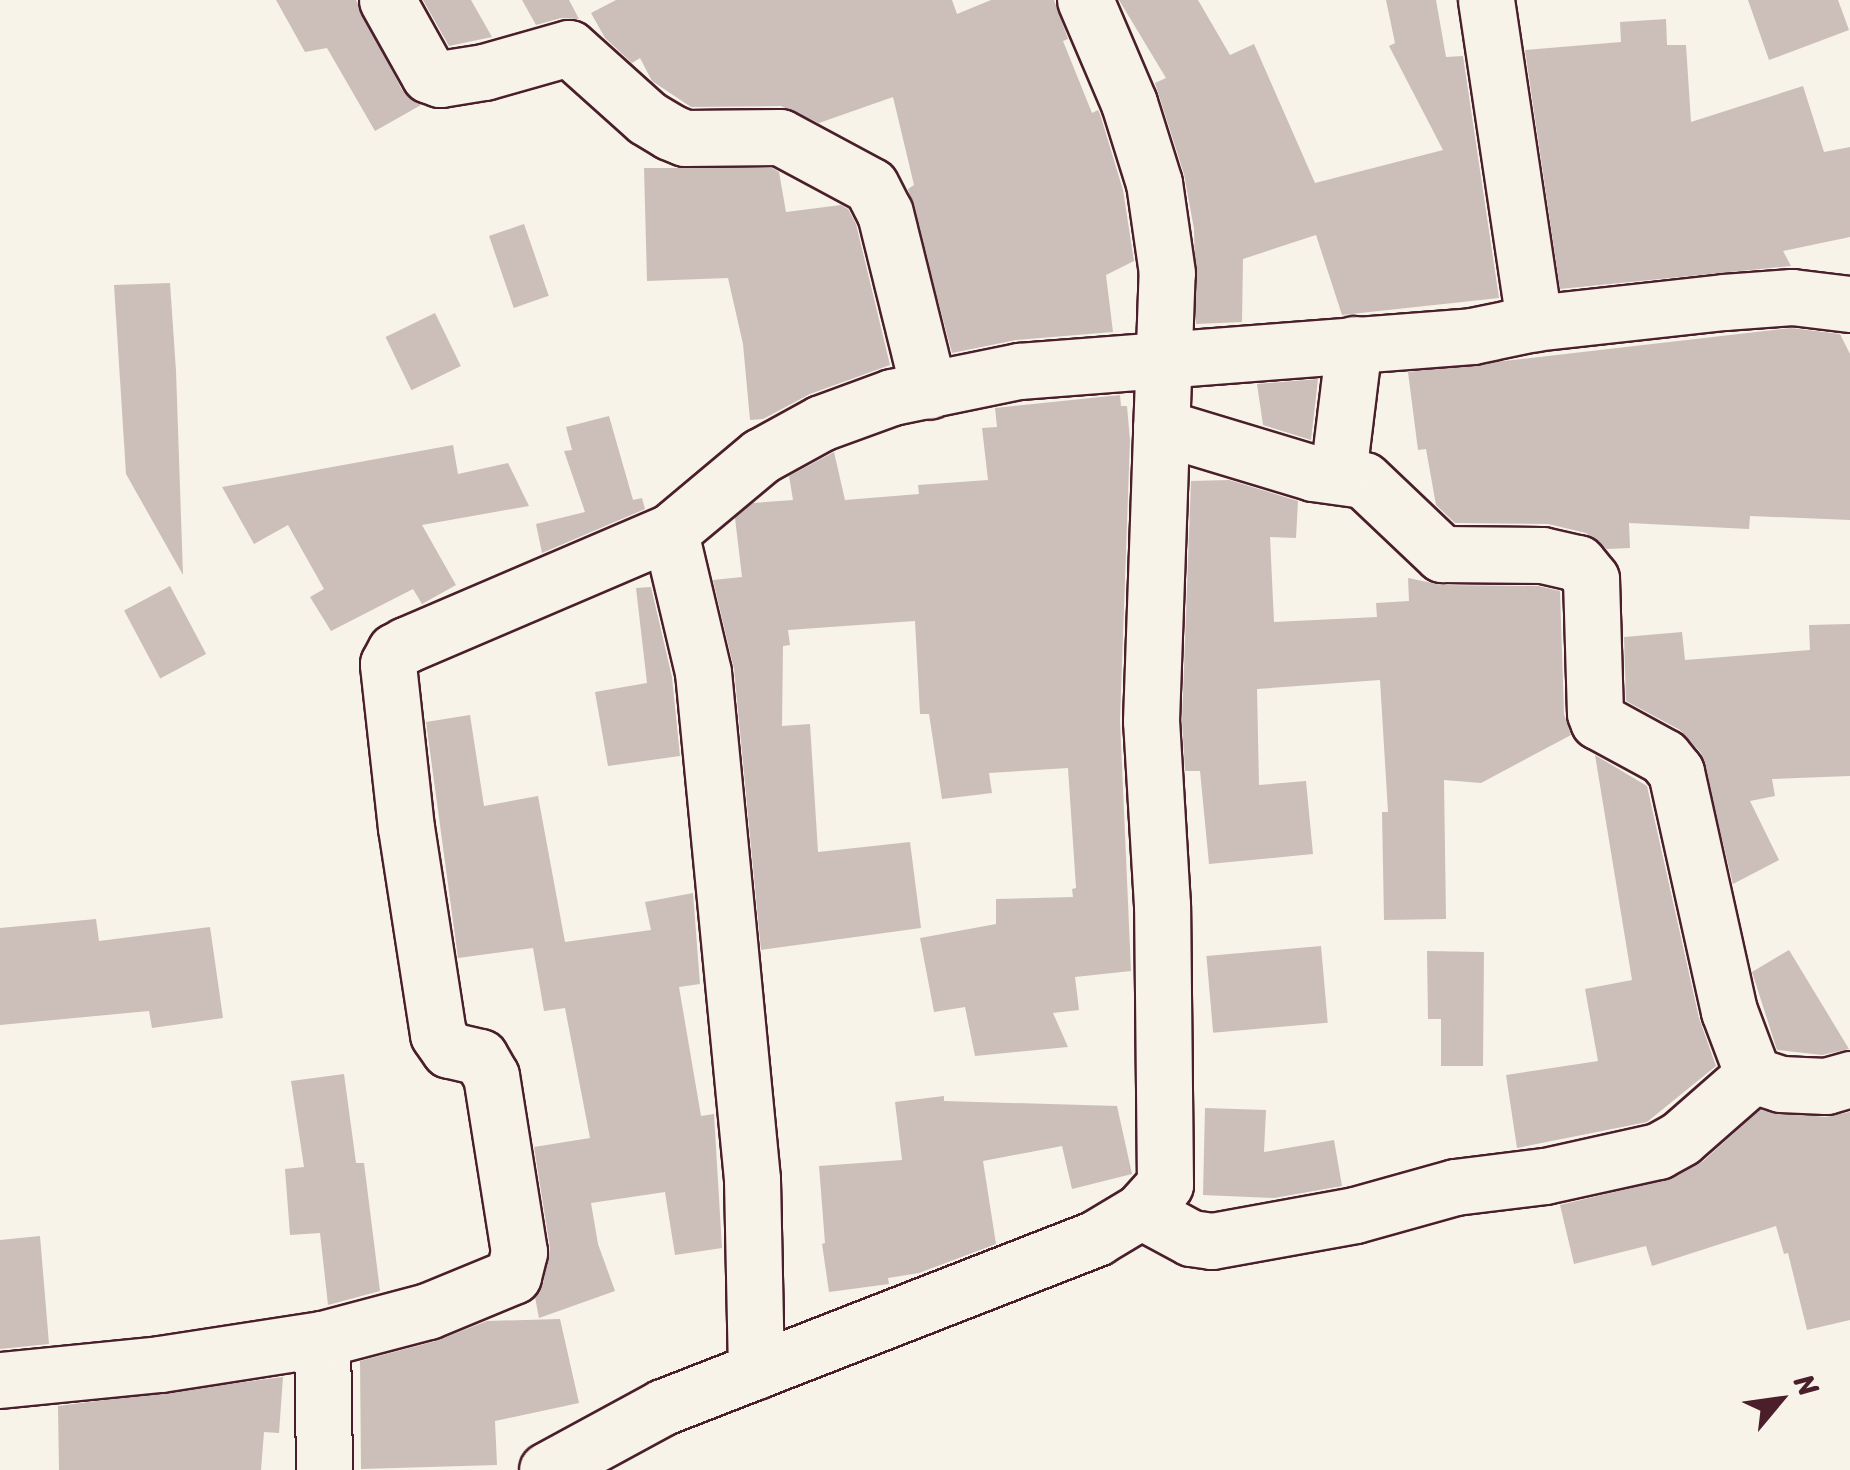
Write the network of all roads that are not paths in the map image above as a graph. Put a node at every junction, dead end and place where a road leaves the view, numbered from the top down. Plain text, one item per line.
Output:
1 (387, 0) edge
2 (1085, 0) edge
3 (1486, 0) edge
4 (1850, 304) edge
5 (1534, 323) junction
6 (1354, 344) junction
7 (1164, 357) junction
8 (929, 391) junction
9 (1161, 427) junction
10 (1338, 474) junction
11 (670, 532) junction
12 (1753, 1076) junction
13 (1850, 1079) edge
14 (1141, 1212) junction
15 (322, 1338) junction
16 (756, 1370) junction
17 (0, 1380) edge
18 (324, 1470) edge
19 (548, 1470) edge

1 - 8 street
2 - 7 street
3 - 5 street
4 - 5 street
5 - 6 street
6 - 7 street
6 - 10 street
7 - 8 street
7 - 9 street
8 - 11 street
9 - 10 street
9 - 14 street
10 - 12 street
11 - 15 street
11 - 16 street
12 - 13 street
12 - 14 street
14 - 16 street
15 - 17 street
15 - 18 street
16 - 19 street

